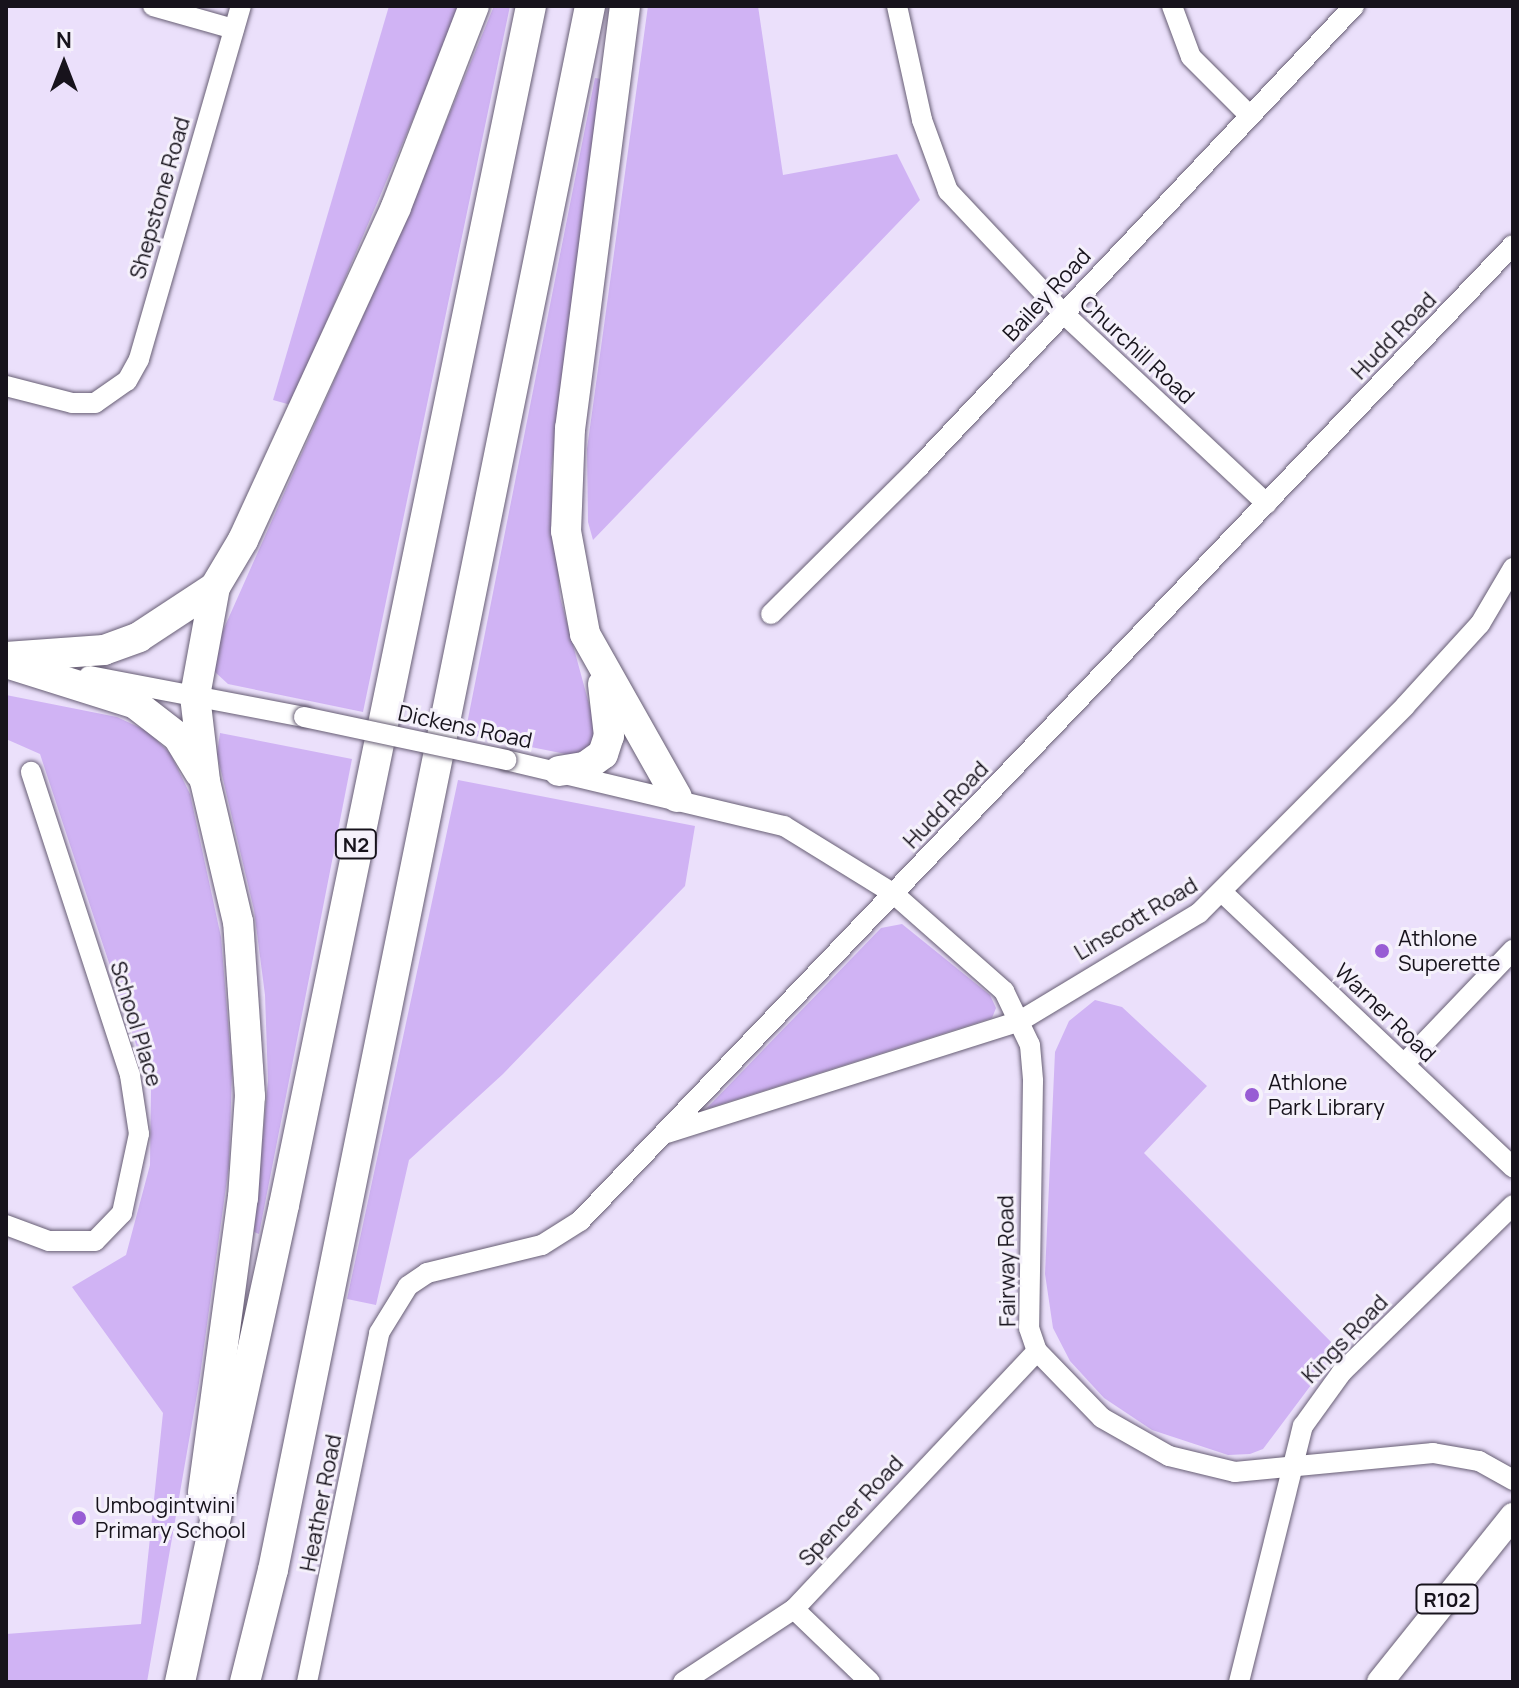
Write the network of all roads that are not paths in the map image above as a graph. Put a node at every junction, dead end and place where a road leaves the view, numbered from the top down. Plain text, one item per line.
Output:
1 (153, 6) edge
2 (241, 6) edge
3 (474, 6) edge
4 (531, 6) edge
5 (590, 6) edge
6 (625, 6) edge
7 (897, 6) edge
8 (1172, 6) edge
9 (1354, 6) edge
10 (234, 29) junction
11 (1250, 116) junction
12 (1513, 245) edge
13 (1063, 313) junction
14 (6, 386) edge
15 (1267, 504) junction
16 (1513, 568) edge
17 (215, 587) junction
18 (771, 614) dead end
19 (6, 661) edge
20 (601, 670) junction
21 (195, 696) junction
22 (559, 771) junction
23 (31, 772) dead end
24 (205, 781) junction
25 (677, 797) junction
26 (1223, 893) junction
27 (894, 894) junction
28 (1513, 950) edge
29 (1020, 1021) junction
30 (1404, 1064) junction
31 (664, 1134) junction
32 (1513, 1167) edge
33 (1513, 1205) edge
34 (6, 1225) edge
35 (379, 1333) joint
36 (1037, 1351) junction
37 (1289, 1468) junction
38 (1513, 1480) edge
39 (1513, 1516) edge
40 (794, 1609) junction
41 (193, 1621) junction
42 (180, 1682) edge
43 (245, 1682) edge
44 (307, 1682) edge
45 (683, 1682) edge
46 (870, 1682) edge
47 (1239, 1682) edge
48 (1380, 1682) edge

1 - 10 street
2 - 10 street, Shepstone Road
3 - 17 highway
4 - 41 highway, N2
5 - 43 highway
6 - 20 highway
7 - 13 street, Churchill Road
8 - 11 street
9 - 11 street, Bailey Road
10 - 14 street, Shepstone Road
11 - 13 street, Bailey Road
12 - 15 street, Hudd Road
13 - 15 street, Churchill Road
13 - 18 street, Bailey Road
15 - 27 street, Hudd Road
16 - 26 street, Linscott Road
17 - 19 highway
17 - 21 highway
19 - 21 street, Dickens Road
19 - 24 highway
20 - 22 highway
20 - 25 highway
21 - 22 street, Dickens Road, bridge
21 - 24 highway
22 - 25 street, Dickens Road
23 - 34 street, School Place
24 - 41 highway
25 - 27 street, Dickens Road
26 - 29 street, Linscott Road
26 - 30 street, Warner Road
27 - 29 street, Fairway Road
27 - 31 street, Hudd Road
28 - 30 street
29 - 31 street, Linscott Road
29 - 36 street, Fairway Road
30 - 32 street, Warner Road
31 - 35 street, Hudd Road
33 - 37 street, Kings Road
35 - 44 street, Heather Road
36 - 37 street, Fairway Road
36 - 40 street, Spencer Road
37 - 38 street, Fairway Road
37 - 47 street, Kings Road
39 - 48 main road, R102
40 - 45 street, Spencer Road
40 - 46 street
41 - 42 highway, N2

